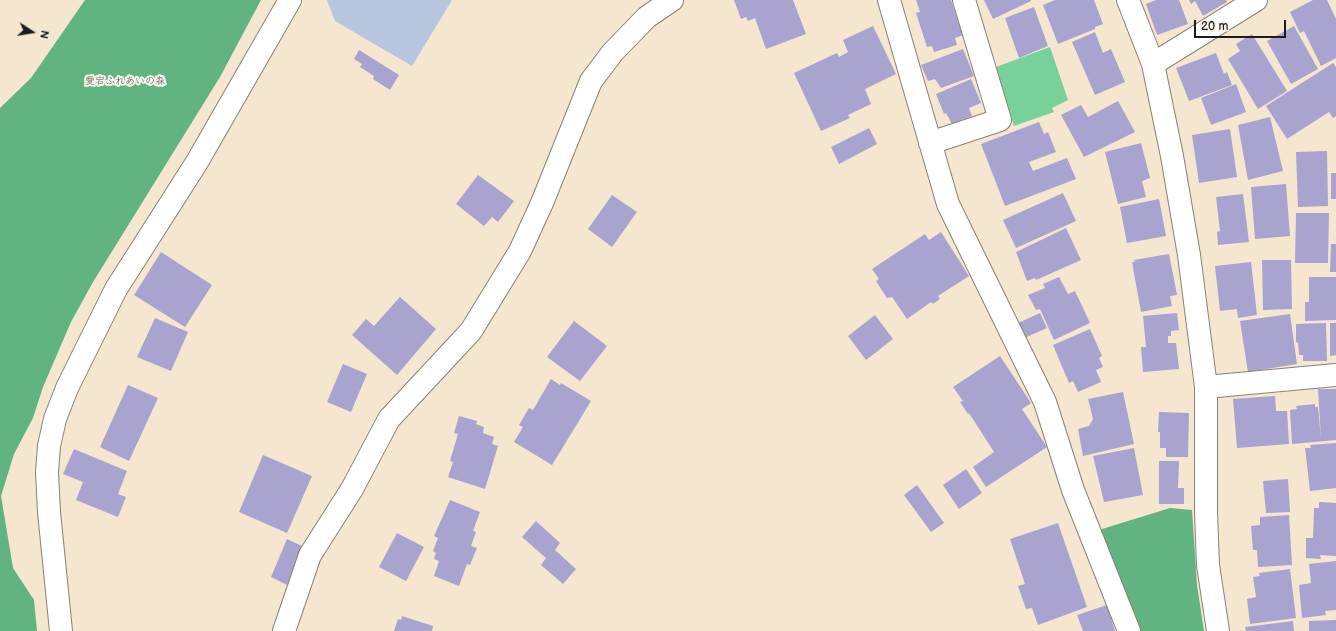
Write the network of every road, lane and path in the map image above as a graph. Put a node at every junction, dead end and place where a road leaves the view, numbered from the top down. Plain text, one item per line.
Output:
1 (290, 0) edge
2 (672, 0) edge
3 (889, 0) edge
4 (964, 0) edge
5 (1128, 0) edge
6 (1256, 0) edge
7 (1153, 64) junction
8 (930, 143) junction
9 (1336, 375) edge
10 (1206, 387) junction
11 (61, 631) edge
12 (284, 631) edge
13 (1129, 631) edge
14 (1218, 631) edge

1 - 11 street
2 - 12 street
3 - 8 street
4 - 8 street
5 - 7 street
6 - 7 street
7 - 10 street
8 - 13 street
9 - 10 street
10 - 14 street

